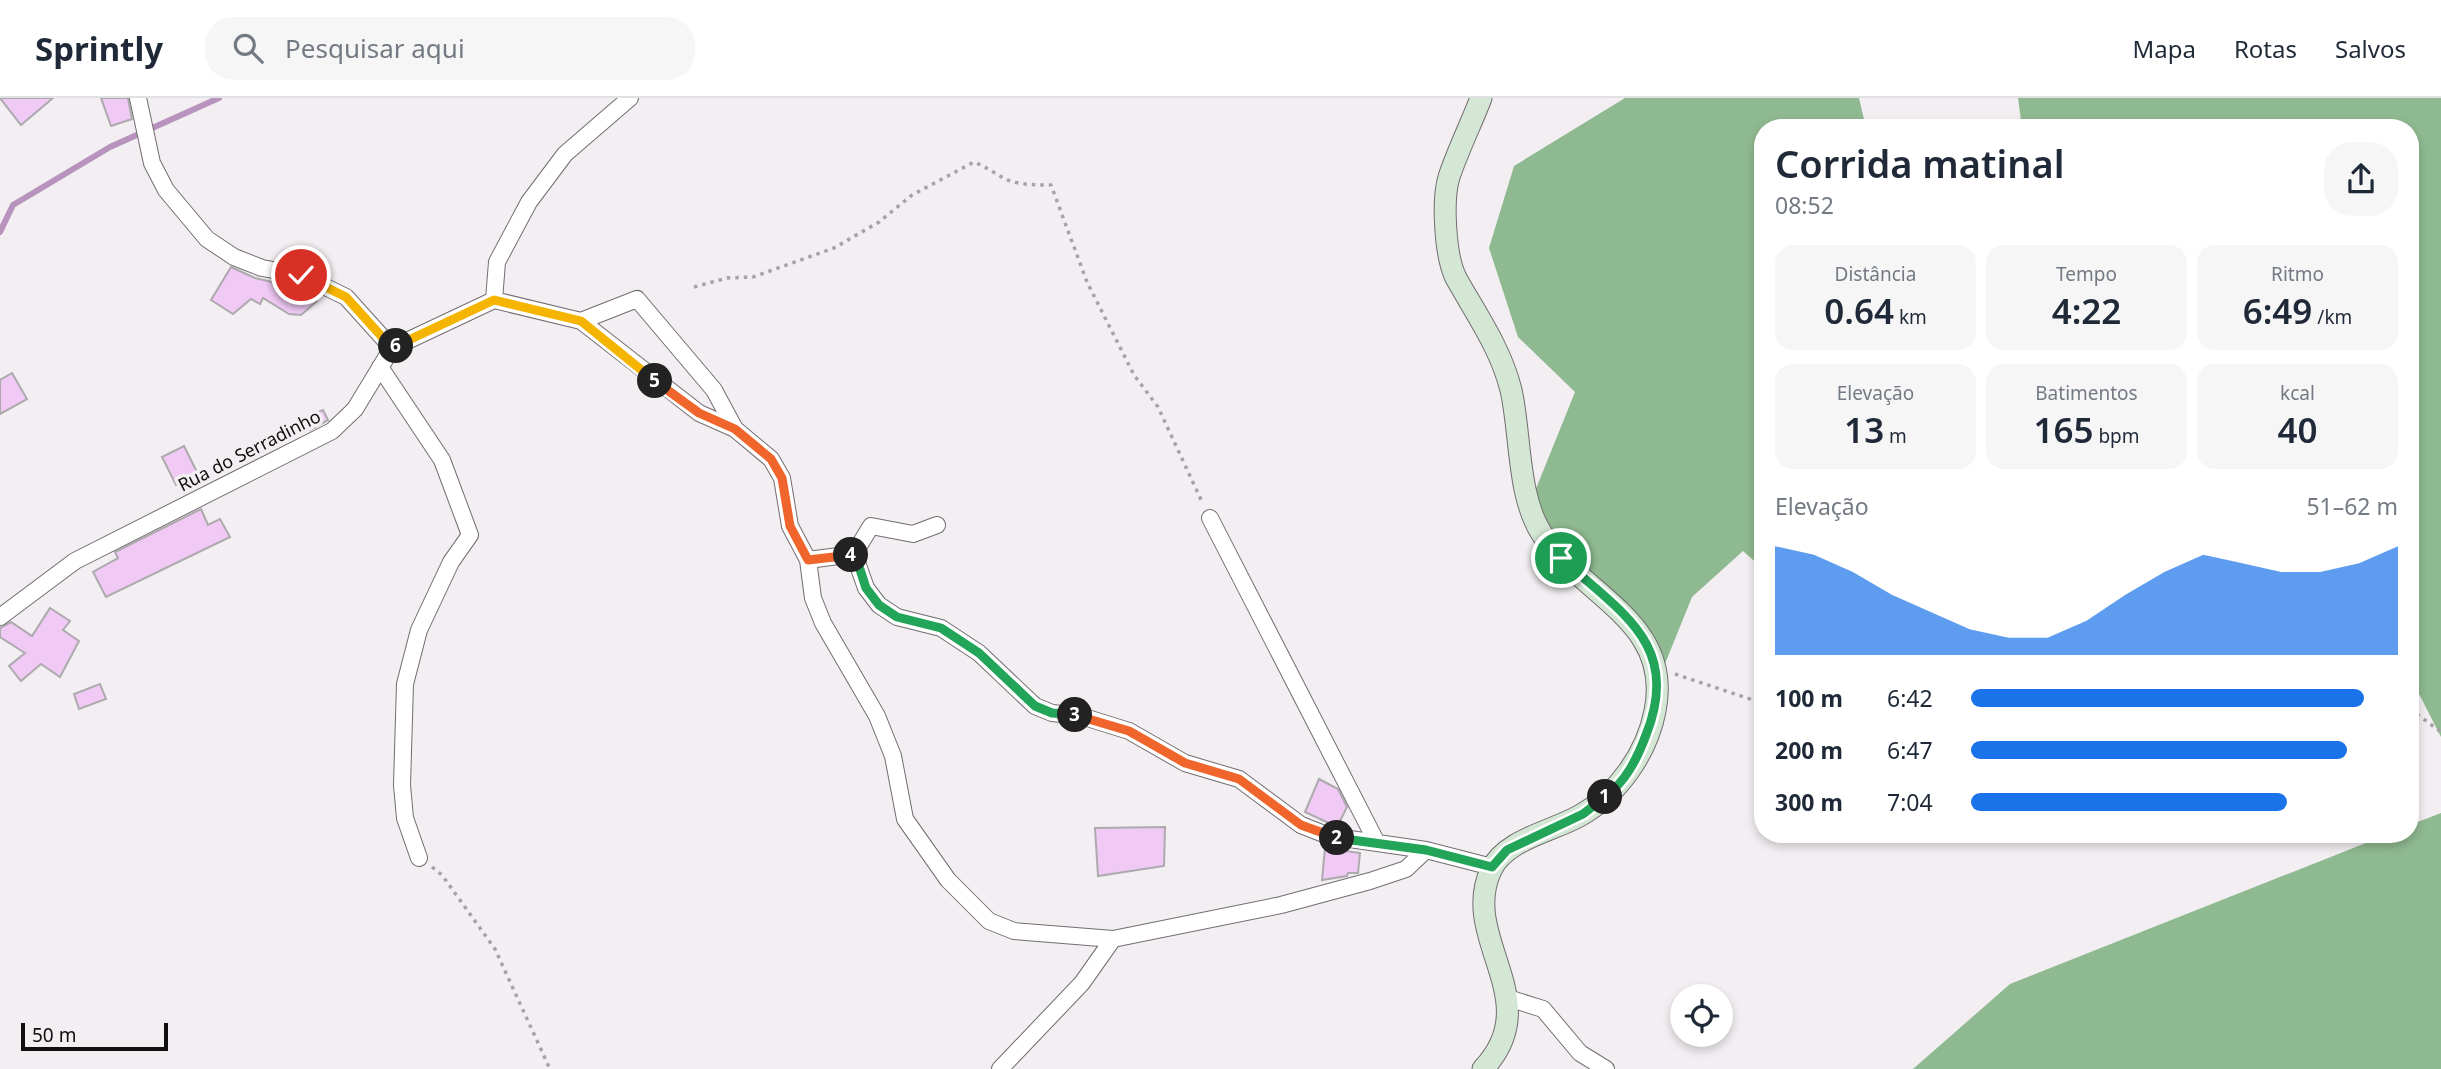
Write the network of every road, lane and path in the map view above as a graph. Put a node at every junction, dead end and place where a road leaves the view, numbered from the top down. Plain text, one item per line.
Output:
1 (138, 98) edge
2 (630, 98) edge
3 (1481, 98) edge
4 (694, 286) dead end
5 (494, 300) junction
6 (581, 321) junction
7 (392, 348) junction
8 (380, 367) junction
9 (735, 429) junction
10 (1210, 518) joint
11 (937, 525) dead end
12 (855, 554) junction
13 (808, 560) junction
14 (0, 617) edge
15 (1657, 667) junction
16 (1754, 700) edge
17 (2419, 716) edge
18 (2441, 732) edge
19 (1377, 843) junction
20 (1426, 850) junction
21 (419, 858) joint
22 (1492, 867) junction
23 (1112, 939) junction
24 (1508, 998) junction
25 (1580, 1053) junction
26 (550, 1069) edge
27 (1000, 1069) edge
28 (1483, 1069) edge
29 (1588, 1069) edge
30 (1606, 1069) edge

1 - 7 street
2 - 5 street
3 - 15 street
4 - 10 path
5 - 6 street
5 - 7 street
6 - 9 street
6 - 9 street
7 - 8 street, Rua do Serradinho
8 - 14 street, Rua do Serradinho
8 - 21 street
9 - 13 street
10 - 19 street
11 - 12 street
12 - 13 street
12 - 19 street
13 - 23 street
15 - 16 path
15 - 22 street
17 - 18 path
19 - 20 street
20 - 22 street
20 - 23 street
21 - 26 path
22 - 24 street
23 - 27 street
24 - 25 street
24 - 28 street
25 - 29 street
25 - 30 street

